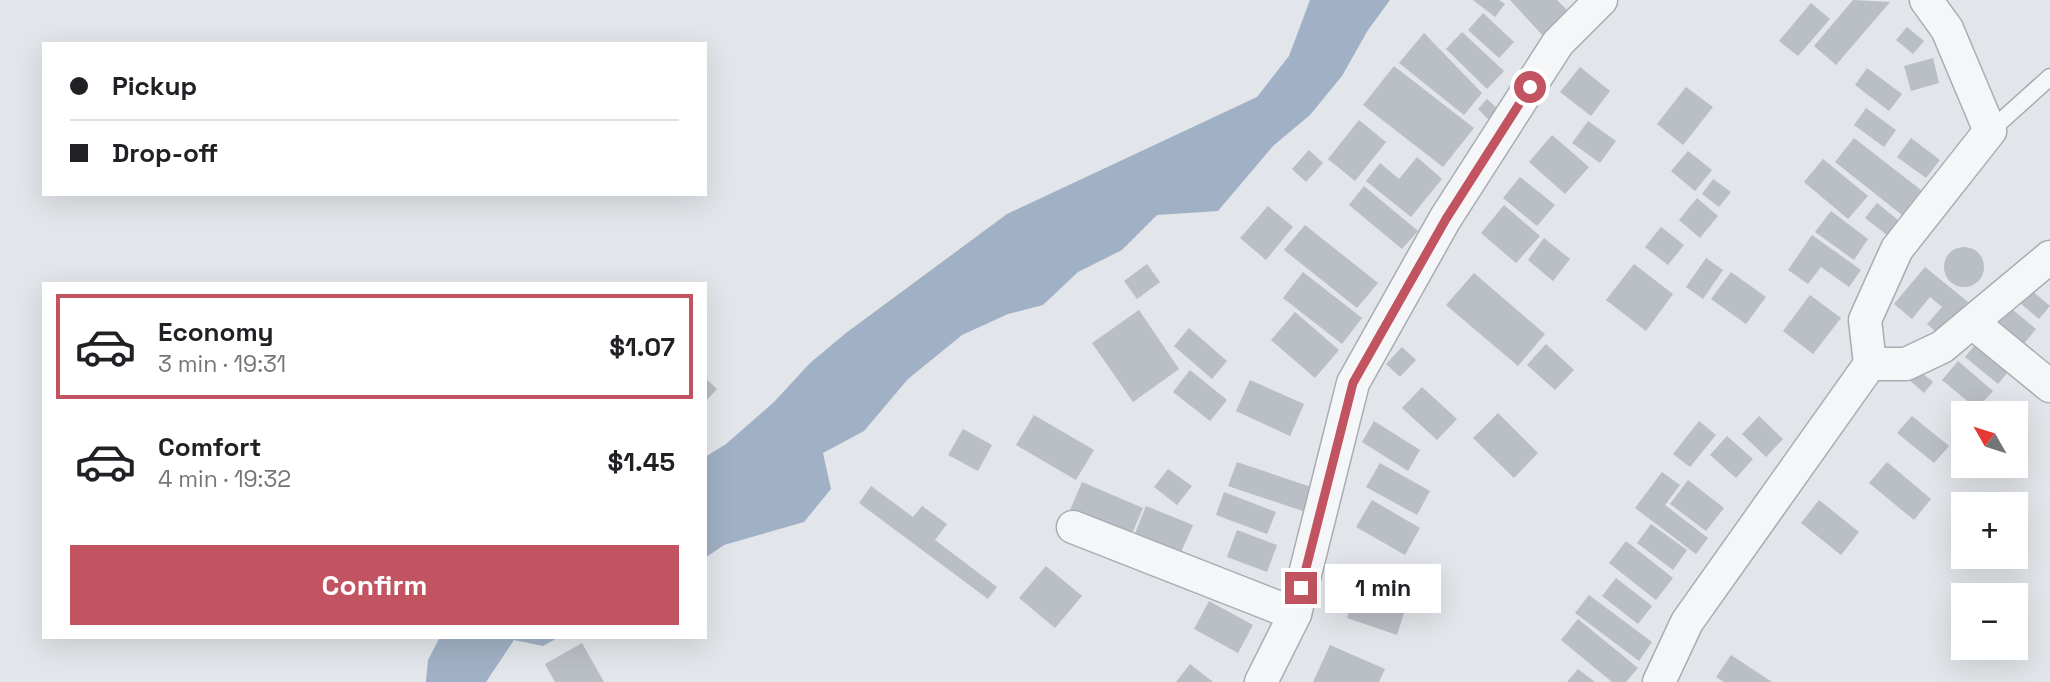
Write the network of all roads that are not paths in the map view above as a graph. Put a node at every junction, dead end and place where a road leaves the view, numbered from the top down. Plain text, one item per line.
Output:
1 (1601, 0) edge
2 (1926, 0) edge
3 (2050, 77) edge
4 (1990, 131) junction
5 (2050, 257) edge
6 (1973, 323) junction
7 (1870, 364) junction
8 (2050, 386) edge
9 (1073, 527) dead end
10 (1295, 614) junction
11 (1261, 682) edge
12 (1659, 682) edge

1 - 10 street
2 - 4 street
3 - 4 lane
4 - 7 street
5 - 6 street
6 - 7 street
6 - 8 street
7 - 12 street
9 - 10 street
10 - 11 street

